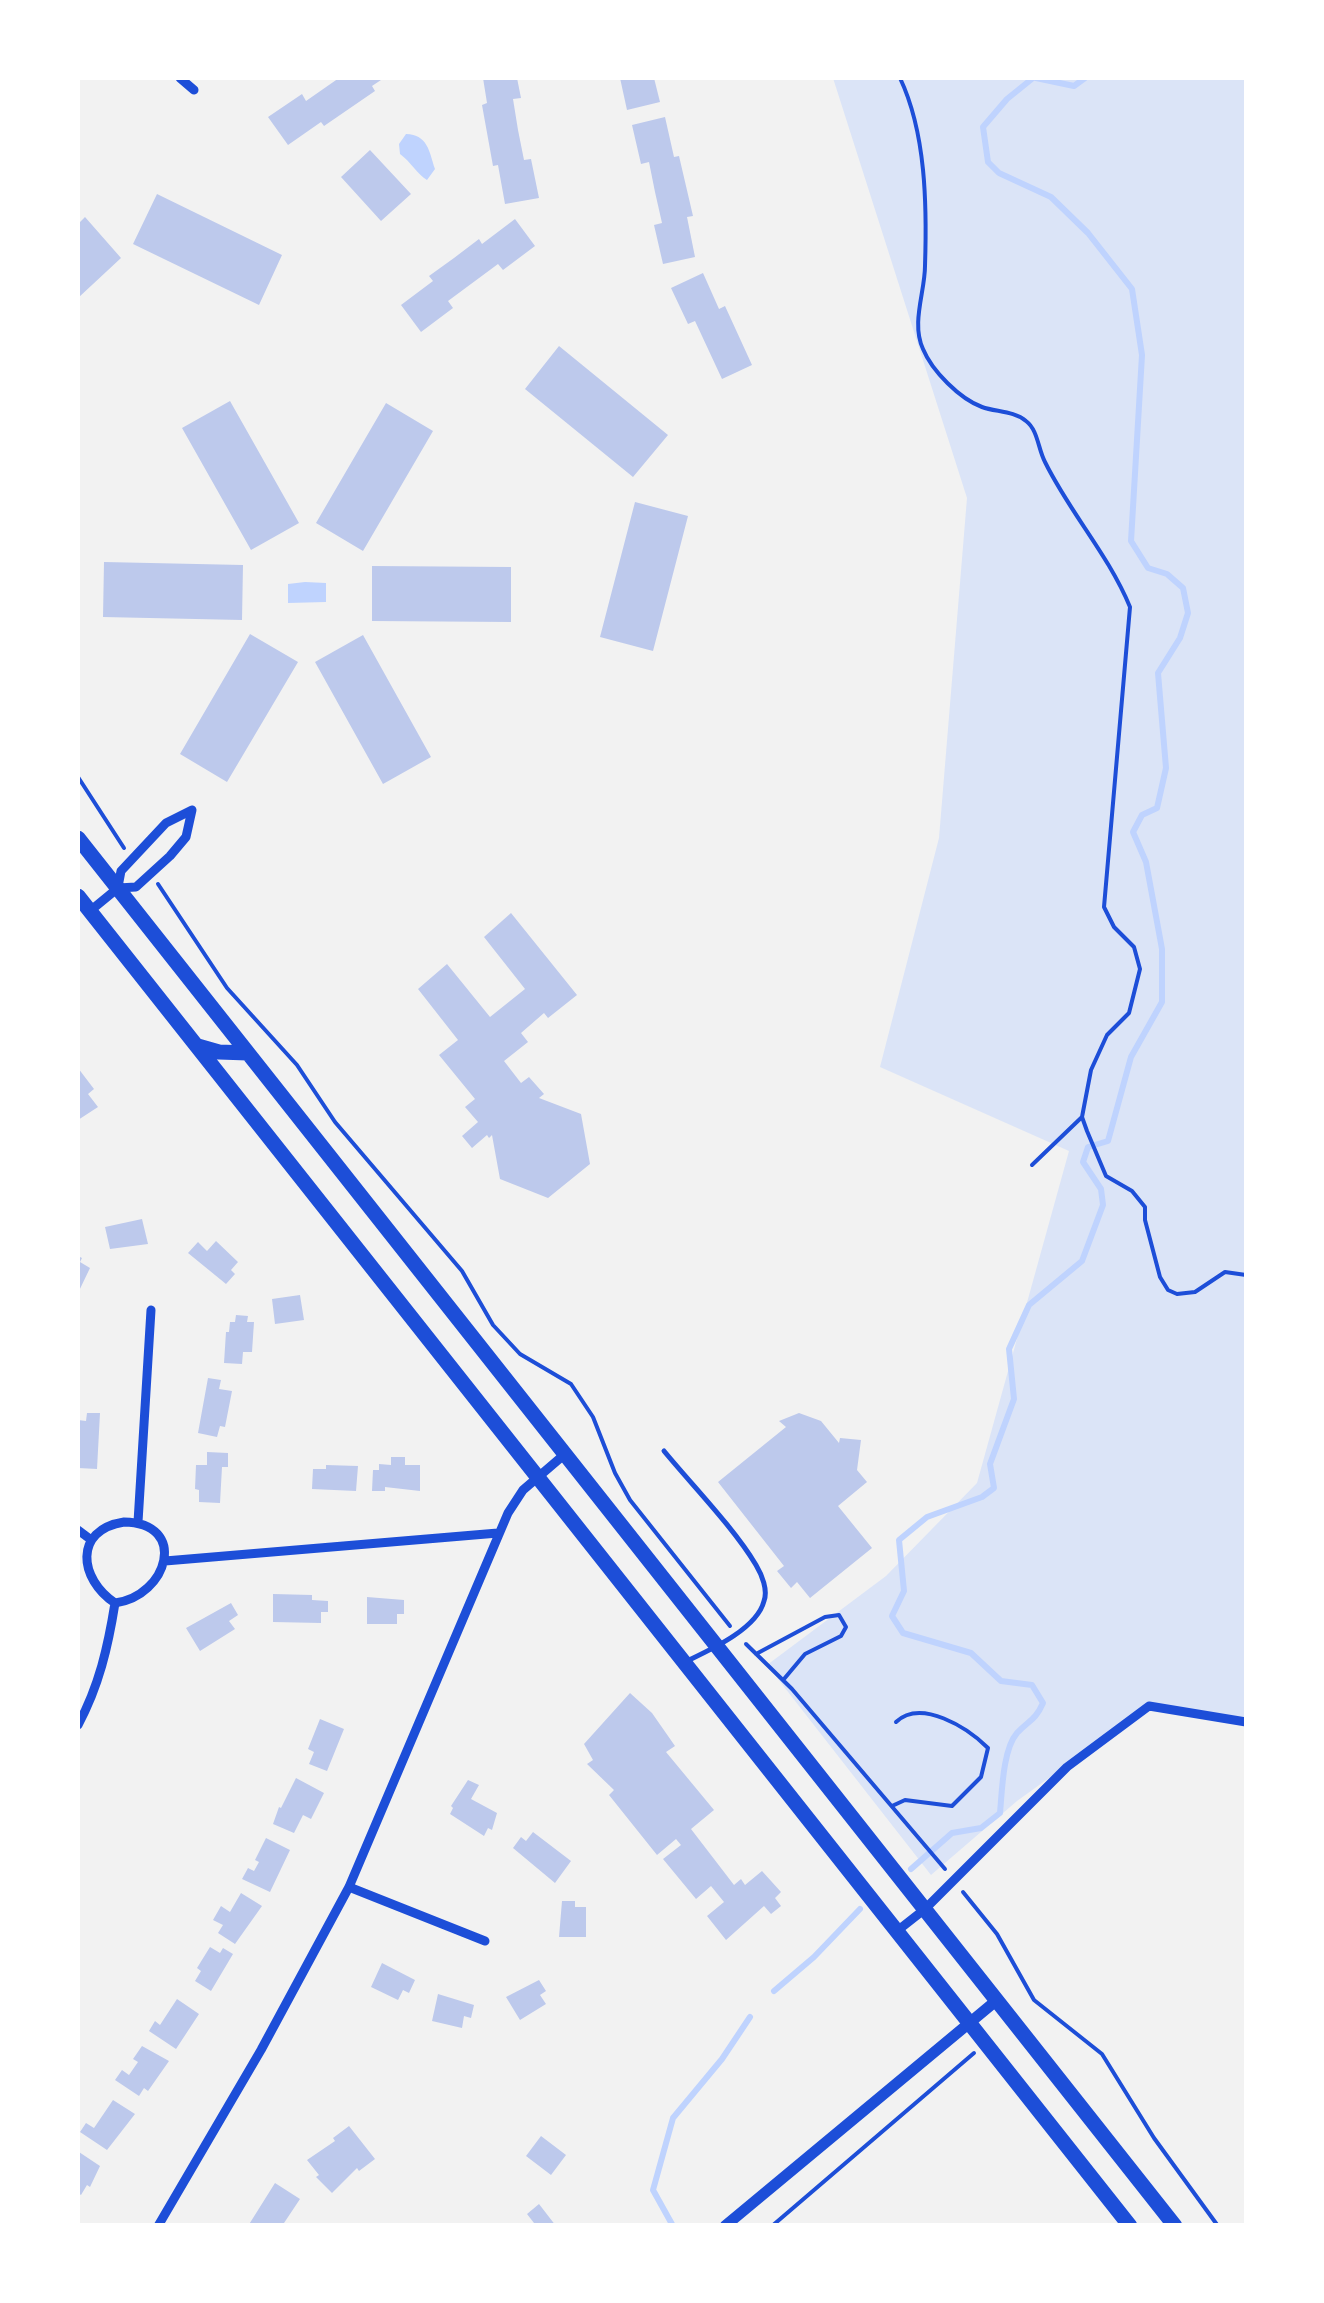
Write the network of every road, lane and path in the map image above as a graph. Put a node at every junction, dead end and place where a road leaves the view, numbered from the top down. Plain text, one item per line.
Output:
1 (180, 78) edge
2 (194, 78) edge
3 (900, 78) edge
4 (78, 777) edge
5 (78, 838) edge
6 (134, 859) junction
7 (150, 876) junction
8 (118, 888) junction
9 (78, 896) edge
10 (90, 911) junction
11 (196, 1046) junction
12 (248, 1053) junction
13 (1082, 1117) junction
14 (1032, 1165) dead end
15 (1246, 1275) edge
16 (150, 1310) dead end
17 (664, 1450) dead end
18 (564, 1454) junction
19 (536, 1476) junction
20 (138, 1522) junction
21 (78, 1530) edge
22 (498, 1533) junction
23 (90, 1539) junction
24 (165, 1561) junction
25 (115, 1603) junction
26 (736, 1633) junction
27 (718, 1647) junction
28 (756, 1654) junction
29 (684, 1662) junction
30 (783, 1681) junction
31 (896, 1722) dead end
32 (1246, 1722) edge
33 (78, 1725) edge
34 (892, 1806) junction
35 (954, 1880) junction
36 (349, 1887) junction
37 (925, 1909) junction
38 (897, 1932) junction
39 (485, 1941) dead end
40 (997, 2000) junction
41 (1034, 2000) junction
42 (1023, 2010) dead end
43 (970, 2023) junction
44 (979, 2050) dead end
45 (158, 2226) edge
46 (725, 2226) edge
47 (772, 2226) edge
48 (1130, 2226) edge
49 (1175, 2226) edge
50 (1218, 2226) edge

1 - 2 street
3 - 13 path
4 - 6 path
5 - 8 main road
6 - 7 street
6 - 8 street
7 - 8 street
7 - 26 path
8 - 10 street
8 - 12 main road
9 - 10 main road
10 - 11 main road
11 - 12 main road
11 - 19 main road
12 - 18 main road
13 - 14 path
13 - 15 path
16 - 20 street
17 - 26 lane
18 - 19 street
18 - 27 main road
19 - 22 street
19 - 29 main road
20 - 23 street
20 - 24 street
21 - 23 street
22 - 24 street
22 - 36 street
23 - 25 street
24 - 25 street
25 - 33 street
26 - 27 lane
26 - 28 path
27 - 29 lane
27 - 37 main road
28 - 30 path
28 - 30 path
29 - 38 main road
30 - 34 path
31 - 34 path
32 - 35 street
34 - 35 path
35 - 37 street
35 - 41 path
36 - 39 street
36 - 45 street
37 - 38 street
37 - 40 main road
38 - 43 main road
40 - 43 street
40 - 49 main road
41 - 42 path
41 - 50 path
43 - 46 street
43 - 48 main road
44 - 47 path

